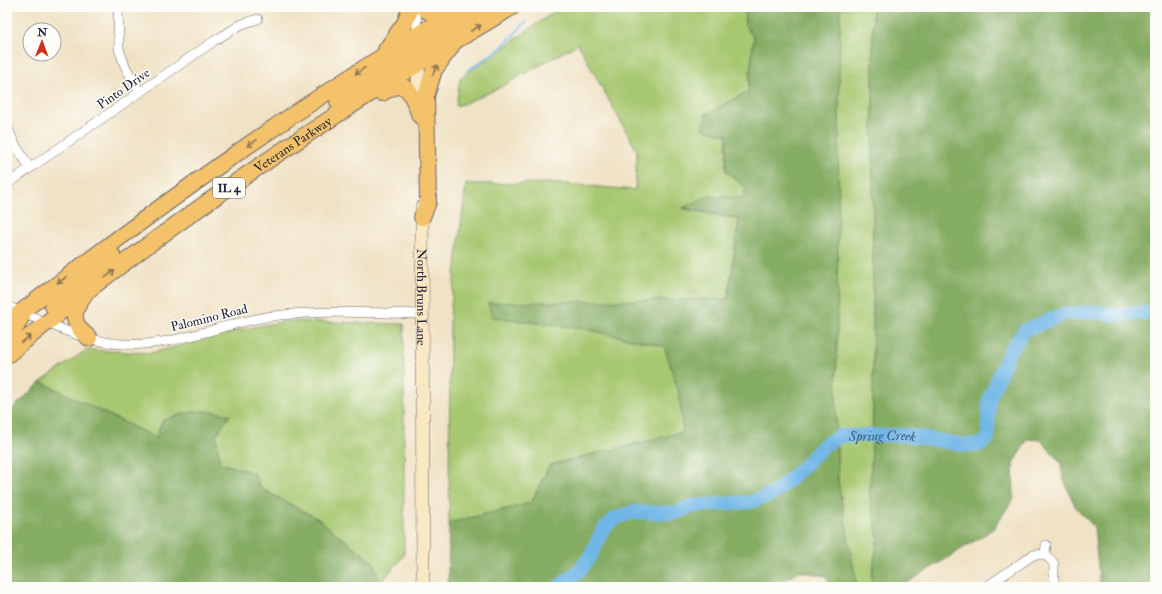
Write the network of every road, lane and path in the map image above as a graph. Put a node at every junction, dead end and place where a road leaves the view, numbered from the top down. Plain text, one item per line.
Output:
1 (118, 7) edge
2 (411, 7) edge
3 (416, 7) edge
4 (423, 7) edge
5 (452, 7) edge
6 (464, 7) edge
7 (485, 7) edge
8 (512, 7) edge
9 (258, 19) dead end
10 (417, 35) junction
11 (460, 38) junction
12 (381, 56) junction
13 (418, 62) junction
14 (140, 92) junction
15 (420, 116) junction
16 (7, 126) edge
17 (280, 152) junction
18 (263, 164) junction
19 (30, 168) junction
20 (206, 174) junction
21 (7, 184) edge
22 (422, 218) junction
23 (91, 288) junction
24 (14, 309) edge
25 (423, 314) junction
26 (7, 323) edge
27 (46, 323) junction
28 (7, 337) edge
29 (89, 338) junction
30 (7, 355) edge
31 (1046, 545) dead end
32 (1045, 555) junction
33 (423, 587) edge
34 (986, 587) edge
35 (1054, 587) edge

1 - 14 street
2 - 12 highway
3 - 10 street, North Bruns Lane
4 - 5 highway
6 - 10 highway, Veterans Parkway / IL 4
7 - 13 highway
11 -> 8 highway, Veterans Parkway / IL 4
9 - 14 street, Pinto Drive
10 - 12 highway, Veterans Parkway / IL 4
10 - 13 main road, North Bruns Lane
10 - 18 highway
11 - 13 highway, Veterans Parkway / IL 4
22 -> 11 highway
12 -> 20 highway, Veterans Parkway / IL 4
13 - 15 main road, North Bruns Lane
13 - 17 highway, Veterans Parkway / IL 4
14 - 19 street, Pinto Drive
15 - 17 highway
15 - 22 main road, North Bruns Lane
16 - 19 street
17 - 18 highway, Veterans Parkway / IL 4
23 -> 18 highway, Veterans Parkway / IL 4
19 - 21 street, Pinto Drive
20 -> 24 highway, Veterans Parkway / IL 4
20 - 27 highway
22 - 25 main road, North Bruns Lane
23 - 27 highway, Veterans Parkway / IL 4
23 - 29 highway
24 - 26 highway, Veterans Parkway / IL 4
24 - 27 street, Palomino Road
24 - 28 highway
25 - 29 street, Palomino Road
25 - 33 main road, North Bruns Lane
27 - 29 street, Palomino Road
30 -> 27 highway, Veterans Parkway / IL 4
31 - 32 street
32 - 34 street
32 - 35 street

